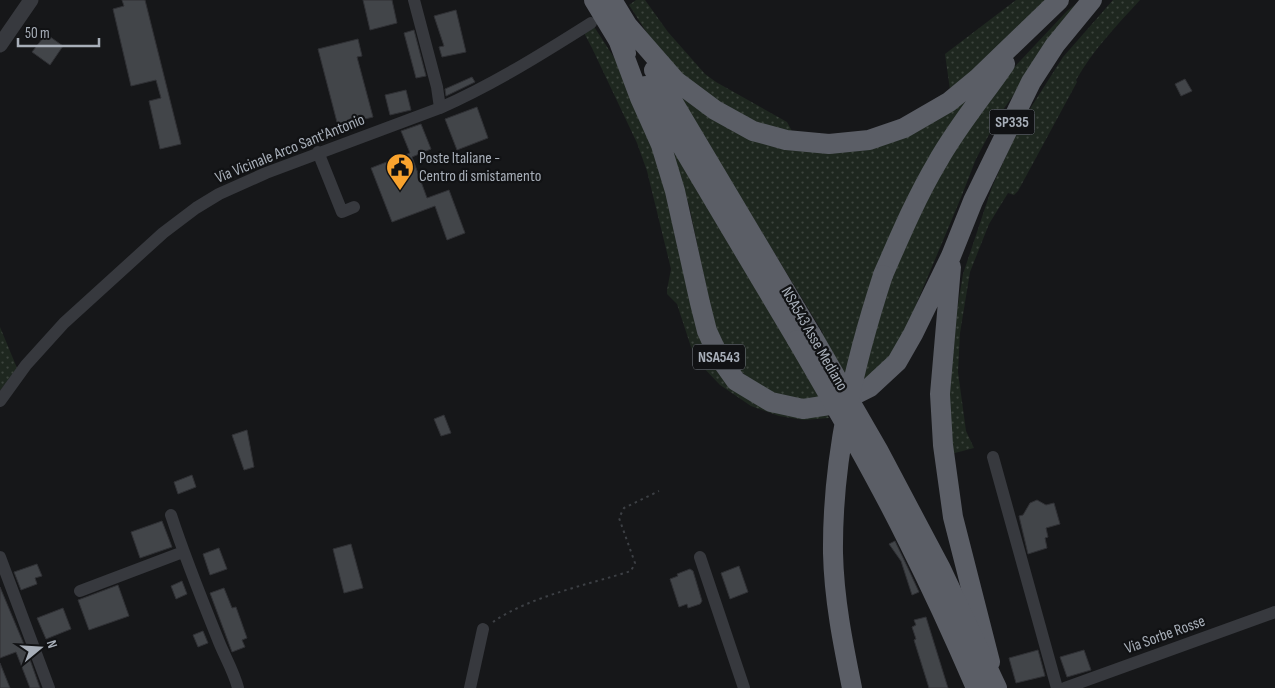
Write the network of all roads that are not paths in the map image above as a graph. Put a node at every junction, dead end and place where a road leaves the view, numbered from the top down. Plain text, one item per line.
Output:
1 (31, 0) edge
2 (414, 0) edge
3 (594, 0) edge
4 (612, 0) edge
5 (1059, 0) edge
6 (1092, 0) edge
7 (591, 23) dead end
8 (623, 34) junction
9 (0, 45) edge
10 (984, 81) junction
11 (440, 108) junction
12 (318, 152) junction
13 (354, 207) dead end
14 (952, 256) junction
15 (804, 337) junction
16 (0, 401) edge
17 (993, 457) dead end
18 (171, 515) dead end
19 (183, 552) junction
20 (700, 557) dead end
21 (0, 558) edge
22 (80, 591) dead end
23 (1275, 612) edge
24 (483, 629) road end
25 (49, 688) edge
26 (238, 688) edge
27 (470, 688) edge
28 (744, 688) edge
29 (852, 688) edge
30 (976, 688) edge
31 (997, 688) edge
32 (1057, 688) edge
33 (1065, 688) edge

1 - 9 street
2 - 11 street
3 - 8 highway, NSA543 Asse Mediano / NSA543
4 - 8 highway, NSA543 Asse Mediano / NSA543
5 - 10 highway
6 - 14 highway, SP335
7 - 11 street, Via Vicinale Arco Sant'Antonio
8 - 10 highway, NSA543
8 - 14 highway, NSA543
8 - 15 highway, NSA543 Asse Mediano / NSA543
10 - 29 highway, bridge
11 - 12 street, Via Vicinale Arco Sant'Antonio
12 - 13 street
12 - 16 street, Via Vicinale Arco Sant'Antonio
14 - 31 highway, NSA543, bridge
15 - 30 highway, NSA543 Asse Mediano / NSA543, bridge
15 - 31 highway, NSA543 Asse Mediano / NSA543, bridge
17 - 32 street
18 - 19 street
19 - 22 street
19 - 26 street
20 - 28 street
21 - 25 street
23 - 33 street, Via Sorbe Rosse
24 - 27 street

